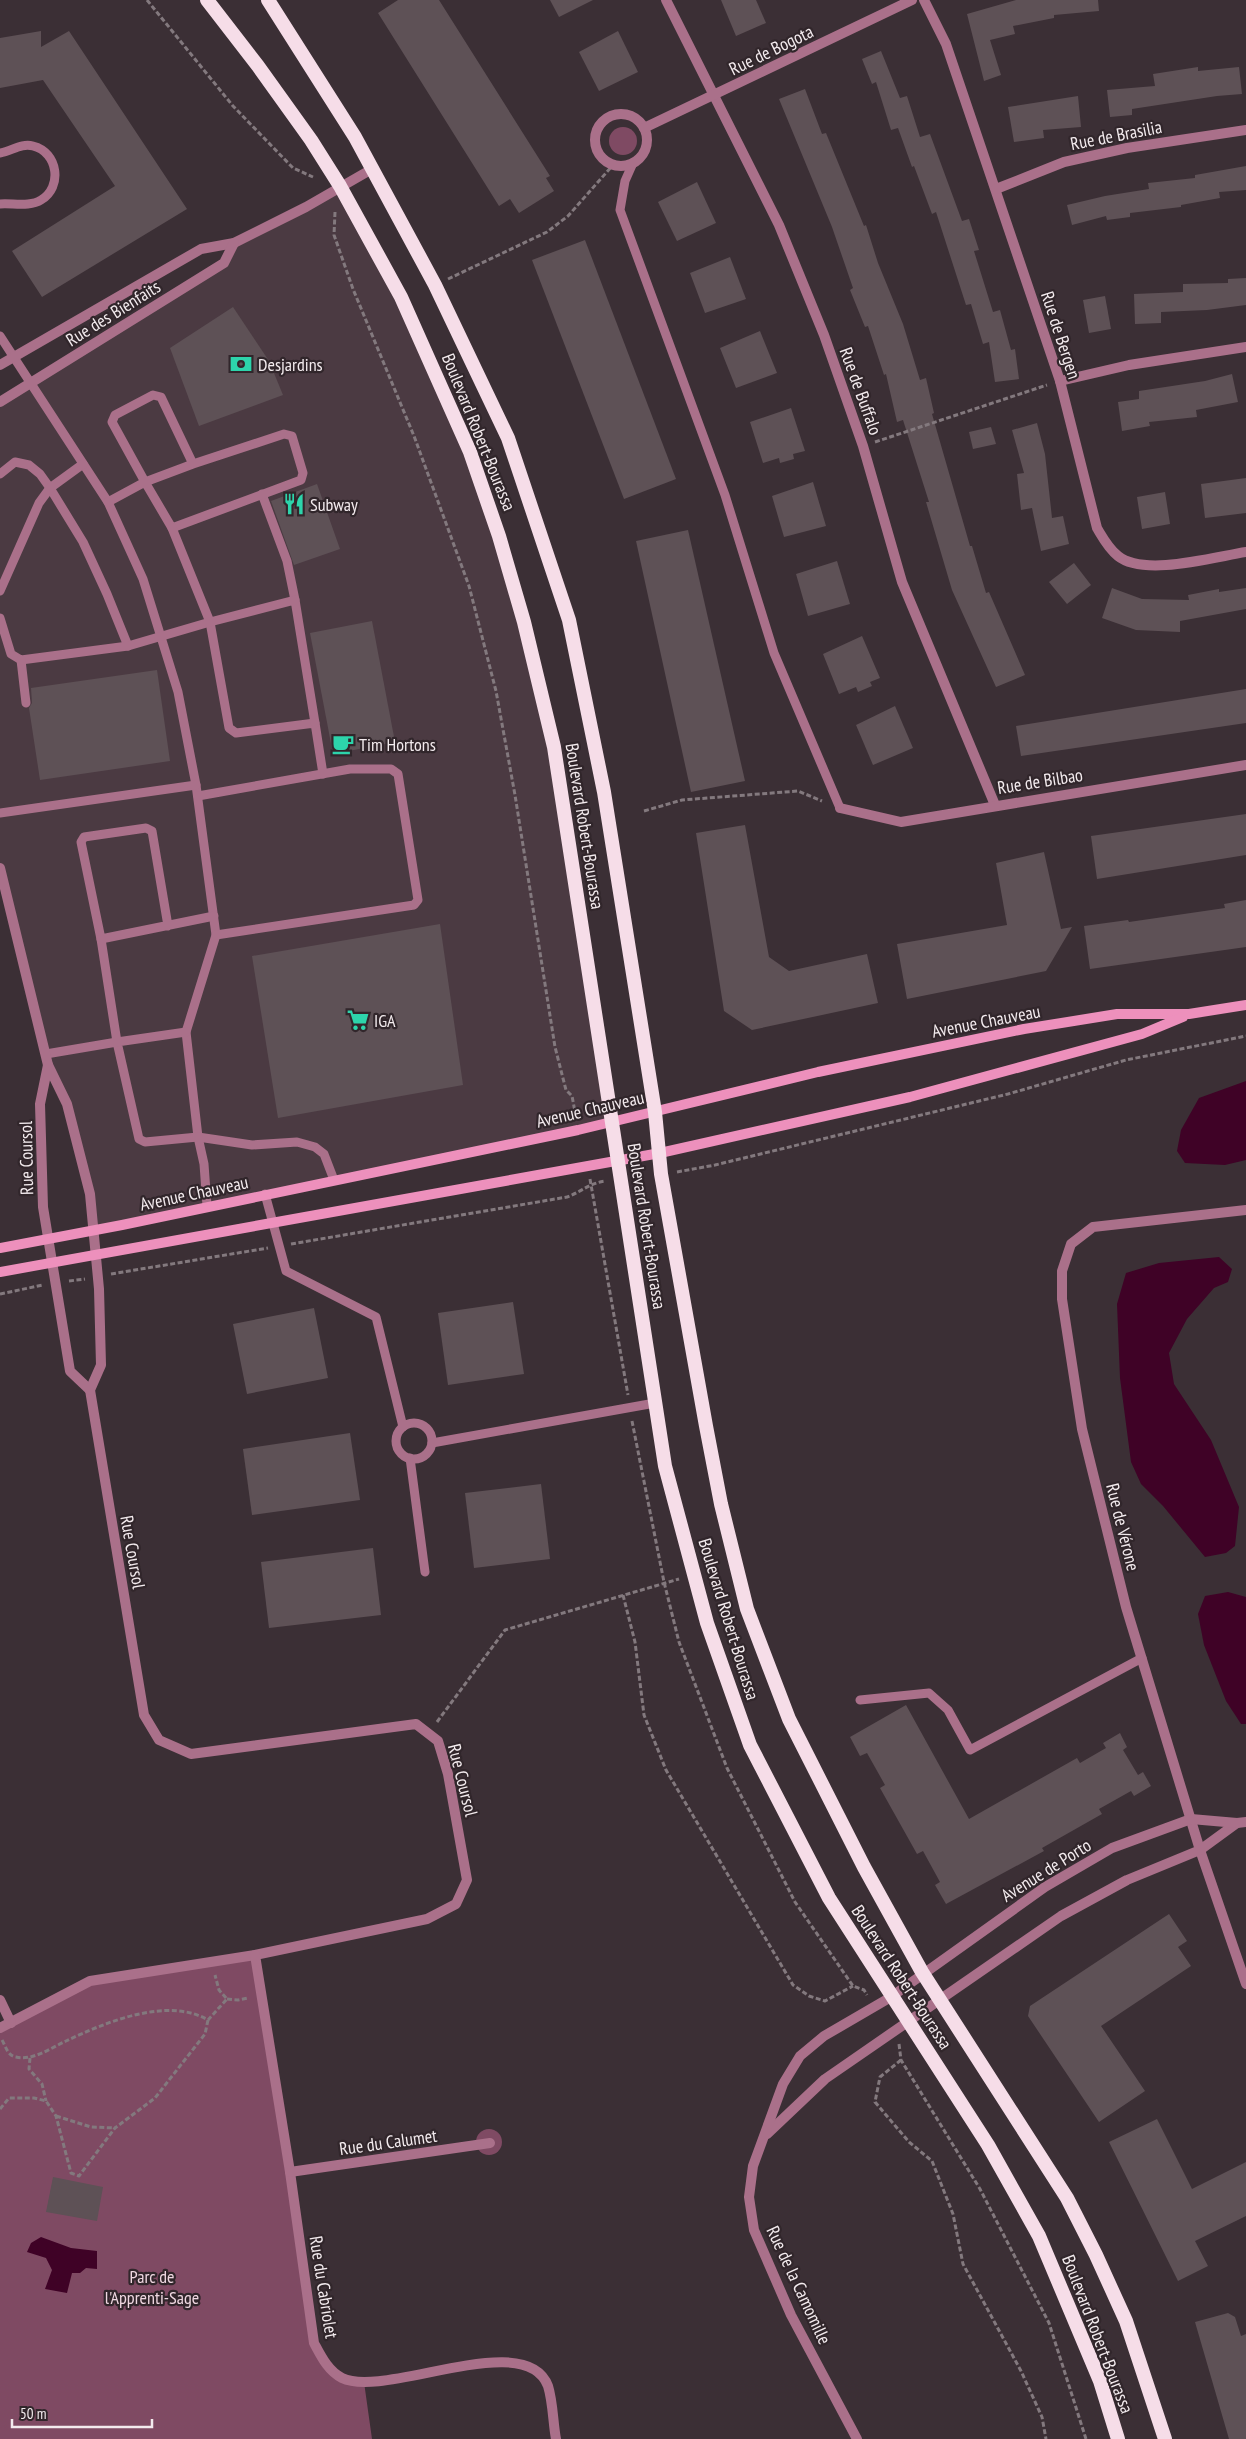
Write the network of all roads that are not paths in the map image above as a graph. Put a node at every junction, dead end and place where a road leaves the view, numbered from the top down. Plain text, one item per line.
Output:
1 (207, 0) edge
2 (268, 0) edge
3 (666, 0) edge
4 (912, 0) edge
5 (924, 0) edge
6 (715, 95) junction
7 (644, 128) junction
8 (1246, 130) edge
9 (0, 153) edge
10 (633, 164) junction
11 (372, 169) junction
12 (340, 186) junction
13 (996, 189) junction
14 (0, 204) edge
15 (234, 243) junction
16 (0, 336) edge
17 (1246, 347) edge
18 (13, 358) junction
19 (0, 365) edge
20 (1060, 381) junction
21 (31, 383) junction
22 (0, 402) edge
23 (83, 464) junction
24 (193, 464) junction
25 (0, 474) edge
26 (145, 482) junction
27 (50, 488) junction
28 (262, 494) junction
29 (108, 502) junction
30 (172, 528) junction
31 (1246, 552) edge
32 (0, 591) edge
33 (295, 600) junction
34 (0, 618) edge
35 (210, 622) junction
36 (162, 635) junction
37 (128, 646) junction
38 (21, 660) junction
39 (26, 703) dead end
40 (315, 723) junction
41 (1246, 765) edge
42 (323, 774) junction
43 (196, 785) junction
44 (198, 796) junction
45 (995, 805) junction
46 (840, 808) joint
47 (0, 813) edge
48 (0, 868) edge
49 (214, 916) junction
50 (168, 926) junction
51 (216, 935) junction
52 (101, 939) junction
53 (1246, 1005) edge
54 (1188, 1014) junction
55 (186, 1032) junction
56 (117, 1042) junction
57 (47, 1060) junction
58 (655, 1112) junction
59 (611, 1121) junction
60 (198, 1137) junction
61 (660, 1153) junction
62 (617, 1162) junction
63 (334, 1180) junction
64 (265, 1194) junction
65 (207, 1206) junction
66 (1246, 1210) edge
67 (272, 1224) junction
68 (93, 1231) junction
69 (48, 1240) junction
70 (0, 1248) edge
71 (96, 1256) junction
72 (52, 1264) junction
73 (0, 1272) edge
74 (90, 1390) junction
75 (655, 1403) junction
76 (403, 1427) junction
77 (432, 1443) junction
78 (410, 1458) junction
79 (425, 1572) dead end
80 (1142, 1658) junction
81 (860, 1700) dead end
82 (1191, 1819) junction
83 (1242, 1822) edge
84 (1200, 1850) junction
85 (255, 1955) junction
86 (922, 1972) junction
87 (1246, 1984) edge
88 (891, 1997) junction
89 (940, 1999) junction
90 (0, 2000) edge
91 (909, 2022) junction
92 (11, 2024) junction
93 (0, 2028) edge
94 (765, 2136) junction
95 (490, 2143) dead end
96 (290, 2172) junction
97 (556, 2439) edge
98 (857, 2439) edge
99 (1118, 2439) edge
100 (1165, 2439) edge

1 - 12 highway, Boulevard Robert-Bourassa
2 - 11 highway, Boulevard Robert-Bourassa
3 - 6 street, Rue de Buffalo
4 - 6 street, Rue de Bogota
5 - 13 street, Rue de Bergen
6 - 7 street, Rue de Bogota
6 - 45 street, Rue de Buffalo
7 - 10 street
7 - 10 street
8 - 13 street, Rue de Brasilia
9 - 14 lane
10 - 46 lane
11 - 12 street, Rue des Bienfaits
11 - 58 highway, Boulevard Robert-Bourassa
12 - 15 street, Rue des Bienfaits
12 - 59 highway, Boulevard Robert-Bourassa
13 - 20 street, Rue de Bergen
15 - 18 street, Rue des Bienfaits
15 - 21 street, Rue des Bienfaits
16 - 18 lane
17 - 20 street
18 - 19 street, Rue des Bienfaits
18 - 21 lane
20 - 31 street, Rue de Bergen
21 - 22 street, Rue des Bienfaits
21 - 23 lane
23 - 27 lane
23 - 29 lane
24 - 26 lane
24 - 26 lane
24 - 28 lane
25 - 27 lane
26 - 29 lane
26 - 30 lane
27 - 32 lane
27 - 37 lane
28 - 30 lane
28 - 33 lane
29 - 36 lane
30 - 35 lane
33 - 35 lane
33 - 40 lane
34 - 38 lane
35 - 36 lane
35 - 40 lane
36 - 37 lane
36 - 43 lane
37 - 38 lane
38 - 39 lane
40 - 42 lane
41 - 45 street, Rue de Bilbao
42 - 44 lane
42 - 51 lane
43 - 44 lane
43 - 47 lane
44 - 49 lane
45 - 46 street, Rue de Bilbao
48 - 57 street, Rue Coursol
49 - 50 lane
49 - 51 lane
50 - 52 lane
50 - 52 lane
51 - 55 lane
52 - 56 lane
53 - 54 main road, Avenue Chauveau
54 - 58 main road, Avenue Chauveau
54 - 61 main road, Avenue Chauveau
55 - 56 lane
55 - 60 lane
56 - 57 lane
56 - 60 lane
57 - 68 street, Rue Coursol
57 - 69 street, Rue Coursol
58 - 59 main road, Avenue Chauveau
58 - 61 highway, Boulevard Robert-Bourassa
59 - 62 highway, Boulevard Robert-Bourassa
59 - 63 main road, Avenue Chauveau
60 - 63 lane
60 - 65 lane
61 - 62 main road, Avenue Chauveau
61 - 86 highway, Boulevard Robert-Bourassa
62 - 67 main road, Avenue Chauveau
62 - 75 highway, Boulevard Robert-Bourassa
63 - 64 main road, Avenue Chauveau
64 - 65 main road, Avenue Chauveau
64 - 67 lane
65 - 68 main road, Avenue Chauveau
66 - 80 street, Rue de Vérone
67 - 71 main road, Avenue Chauveau
67 - 76 lane
68 - 69 main road, Avenue Chauveau
68 - 71 street, Rue Coursol
69 - 70 main road, Avenue Chauveau
69 - 72 street, Rue Coursol
71 - 72 main road, Avenue Chauveau
71 - 74 street, Rue Coursol
72 - 73 main road, Avenue Chauveau
72 - 74 street, Rue Coursol
74 - 85 street, Rue Coursol
75 - 77 lane
75 - 88 highway, Boulevard Robert-Bourassa
76 - 77 lane
76 - 78 lane
77 - 78 lane
78 - 79 lane
80 - 81 lane
80 - 82 street, Rue de Vérone
82 - 83 street, Avenue de Porto
82 - 84 street, Rue de Vérone
82 - 86 street, Avenue de Porto
83 - 84 street, Avenue de Porto
84 - 87 street, Rue de Vérone
84 - 89 street, Avenue de Porto
85 - 92 street, Rue Coursol
85 - 96 street, Rue du Cabriolet
86 - 88 street, Avenue de Porto
86 - 89 highway, Boulevard Robert-Bourassa
88 - 91 highway, Boulevard Robert-Bourassa
88 - 94 street, Rue de la Camomille
89 - 91 street, Avenue de Porto
89 - 100 highway, Boulevard Robert-Bourassa
90 - 92 street
91 - 94 street, Rue de la Camomille
91 - 99 highway, Boulevard Robert-Bourassa
92 - 93 street, Rue Coursol
94 - 98 street, Rue de la Camomille
95 - 96 street, Rue du Calumet
96 - 97 street, Rue du Cabriolet

